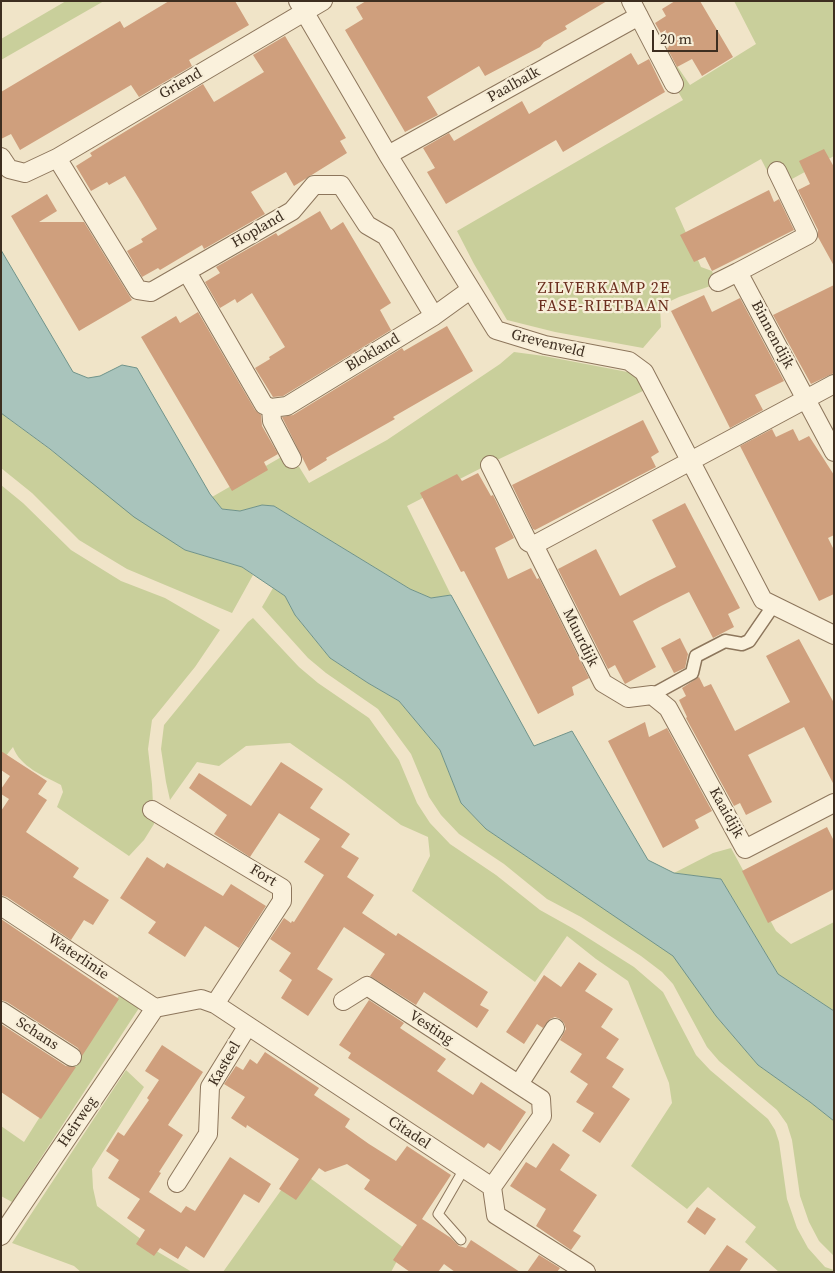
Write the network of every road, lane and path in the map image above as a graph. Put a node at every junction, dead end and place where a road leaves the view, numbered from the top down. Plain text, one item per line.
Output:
1 (323, 1) edge
2 (302, 7) edge
3 (635, 8) edge
4 (674, 84) dead end
5 (388, 155) junction
6 (1, 157) edge
7 (57, 158) junction
8 (777, 171) dead end
9 (187, 272) junction
10 (738, 272) junction
11 (718, 282) dead end
12 (470, 290) junction
13 (434, 316) junction
14 (834, 384) edge
15 (805, 400) junction
16 (271, 408) junction
17 (834, 452) edge
18 (292, 459) dead end
19 (691, 461) junction
20 (490, 465) dead end
21 (534, 545) junction
22 (773, 606) junction
23 (834, 635) edge
24 (652, 695) junction
25 (834, 803) edge
26 (152, 810) dead end
27 (1, 906) edge
28 (343, 1001) dead end
29 (215, 1004) junction
30 (155, 1008) junction
31 (1, 1011) edge
32 (247, 1027) junction
33 (555, 1028) dead end
34 (72, 1057) dead end
35 (518, 1084) junction
36 (464, 1169) junction
37 (177, 1183) dead end
38 (492, 1187) junction
39 (1, 1236) edge
40 (461, 1240) dead end
41 (586, 1272) edge

1 - 2 street, Griend
2 - 5 street, Grevenveld
2 - 7 street, Griend
3 - 4 street
3 - 5 street, Paalbalk
5 - 12 street, Grevenveld
6 - 7 street, Griend
7 - 9 street
8 - 10 street
9 - 13 street, Hopland
9 - 16 street
10 - 11 street
10 - 15 street, Binnendijk
12 - 13 street, Blokland
12 - 19 street, Grevenveld
13 - 16 street, Blokland
14 - 15 street
15 - 17 street, Binnendijk
15 - 19 street
16 - 18 street
19 - 21 street
19 - 22 street, Grevenveld
20 - 21 street, Muurdijk
21 - 24 street, Muurdijk
22 - 23 street, Grevenveld
22 - 24 street
24 - 25 street, Kaaidijk
26 - 29 street, Fort
27 - 30 street, Waterlinie
28 - 35 street, Vesting
29 - 30 street
29 - 32 street, Citadel
30 - 39 street, Heirweg
31 - 34 street, Schans
32 - 36 street, Citadel
32 - 37 street, Kasteel
33 - 35 street
35 - 38 street, Vesting
36 - 38 street, Citadel
36 - 40 lane
38 - 41 street

